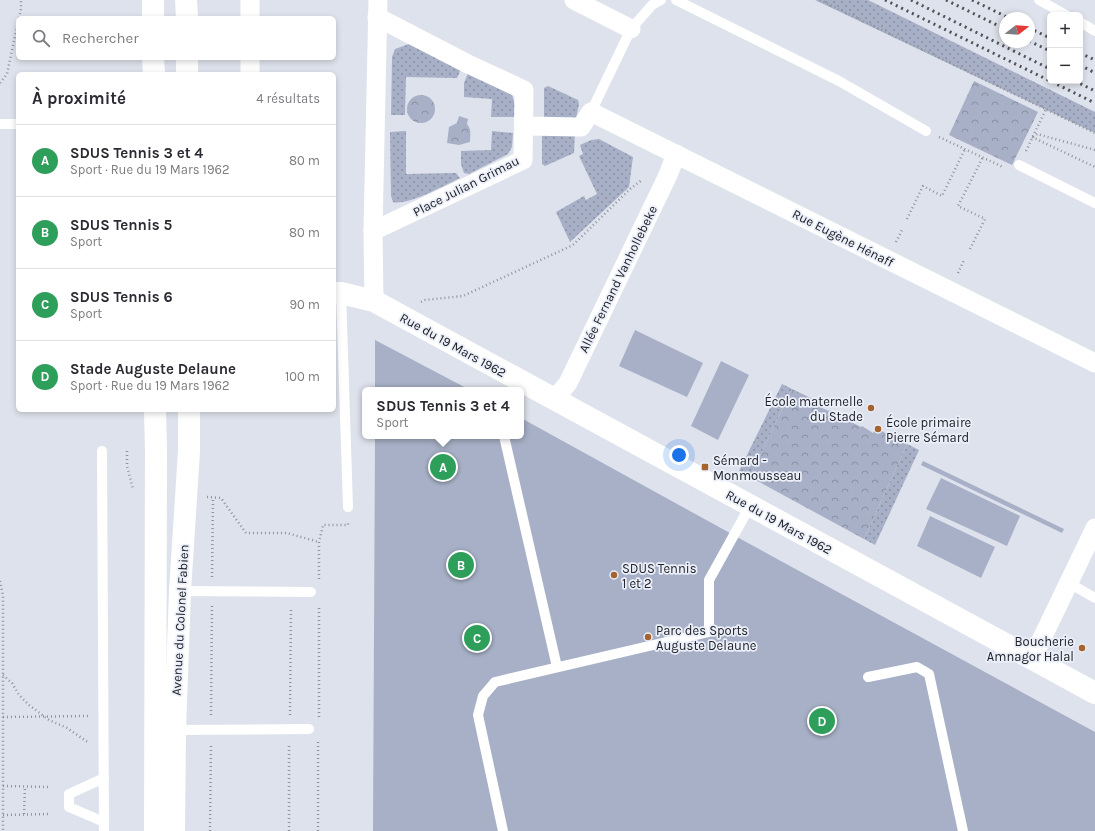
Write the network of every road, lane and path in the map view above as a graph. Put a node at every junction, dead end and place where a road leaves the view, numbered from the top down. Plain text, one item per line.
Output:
1 (21, 0) edge
2 (153, 0) edge
3 (186, 0) edge
4 (250, 0) edge
5 (574, 0) edge
6 (661, 0) edge
7 (676, 0) edge
8 (820, 0) edge
9 (1039, 0) edge
10 (377, 9) edge
11 (1061, 12) edge
12 (19, 16) edge
13 (153, 16) edge
14 (187, 16) edge
15 (250, 16) edge
16 (1083, 24) edge
17 (631, 29) junction
18 (16, 31) edge
19 (1095, 31) edge
20 (153, 60) edge
21 (187, 60) edge
22 (250, 60) edge
23 (154, 72) edge
24 (187, 72) edge
25 (250, 72) edge
26 (0, 83) edge
27 (1046, 109) junction
28 (591, 112) junction
29 (0, 124) edge
30 (16, 124) edge
31 (524, 126) junction
32 (926, 130) joint
33 (1095, 133) edge
34 (1032, 137) junction
35 (965, 149) junction
36 (1095, 150) edge
37 (676, 154) junction
38 (983, 157) junction
39 (1095, 167) edge
40 (1017, 169) junction
41 (668, 175) junction
42 (1095, 203) edge
43 (907, 219) dead end
44 (373, 231) junction
45 (970, 249) dead end
46 (338, 293) edge
47 (374, 301) junction
48 (395, 313) junction
49 (1095, 363) edge
50 (554, 400) junction
51 (155, 412) edge
52 (189, 412) edge
53 (505, 439) edge
54 (102, 451) dead end
55 (127, 451) dead end
56 (134, 494) dead end
57 (186, 496) junction
58 (213, 498) junction
59 (750, 506) junction
60 (348, 507) joint
61 (1095, 528) edge
62 (319, 542) junction
63 (0, 581) edge
64 (1069, 583) junction
65 (315, 589) joint
66 (180, 591) junction
67 (212, 591) junction
68 (292, 592) junction
69 (1095, 598) edge
70 (319, 600) dead end
71 (1032, 659) junction
72 (557, 667) junction
73 (3, 675) junction
74 (868, 677) dead end
75 (1095, 693) edge
76 (103, 715) junction
77 (45, 716) junction
78 (3, 717) junction
79 (318, 721) dead end
80 (289, 729) junction
81 (309, 729) dead end
82 (175, 730) junction
83 (211, 730) junction
84 (318, 737) dead end
85 (104, 754) junction
86 (104, 778) junction
87 (3, 786) junction
88 (25, 786) junction
89 (49, 787) dead end
90 (24, 814) junction
91 (49, 814) dead end
92 (3, 815) junction
93 (104, 826) edge
94 (3, 831) edge
95 (155, 831) edge
96 (174, 831) edge
97 (210, 831) edge
98 (289, 831) edge
99 (318, 831) edge
100 (503, 831) edge
101 (963, 831) edge

1 - 12 path
2 - 13 main road
3 - 14 main road
4 - 15 street
5 - 17 street
6 - 17 lane
7 - 32 lane
8 - 27 path
9 - 11 lane
10 - 31 street, Place Julian Grimau
10 - 44 street, Place Julian Grimau
16 - 19 lane
17 - 28 lane
18 - 26 path
20 - 23 main road
21 - 24 main road
22 - 25 street
27 - 33 path
27 - 34 path
28 - 31 street
28 - 37 street, Rue Eugène Hénaff
29 - 30 lane
31 - 44 street, Place Julian Grimau
32 - 35 path
34 - 36 path
34 - 39 path
34 - 40 path
35 - 38 path
35 - 43 path
37 - 41 street, Allée Fernand Vanhollebeke
37 - 49 street, Rue Eugène Hénaff
38 - 40 path
38 - 45 path
40 - 42 lane
41 - 48 path
41 - 50 street, Allée Fernand Vanhollebeke
44 - 47 street, Place Julian Grimau
46 - 47 main road, Rue du 19 Mars 1962
46 - 60 lane
47 - 48 main road, Rue du 19 Mars 1962
48 - 50 main road, Rue du 19 Mars 1962
50 - 59 main road, Rue du 19 Mars 1962
51 - 95 main road, Avenue du Colonel Fabien
52 - 57 main road, Avenue du Colonel Fabien
53 - 72 lane
54 - 76 lane
55 - 56 path
57 - 58 path
57 - 66 main road, Avenue du Colonel Fabien
58 - 62 path
58 - 67 path
59 - 71 main road, Rue du 19 Mars 1962
59 - 72 lane
60 - 62 path
61 - 64 street
62 - 65 path
63 - 73 path
64 - 69 lane
64 - 71 street
65 - 68 lane
66 - 67 lane
66 - 82 main road, Avenue du Colonel Fabien
67 - 68 lane
67 - 83 path
68 - 80 path
70 - 79 path
71 - 75 main road, Rue du 19 Mars 1962
72 - 100 lane
73 - 77 path
73 - 78 path
74 - 101 lane
76 - 77 path
76 - 85 lane
77 - 78 path
77 - 85 path
78 - 87 path
80 - 81 lane
80 - 83 lane
80 - 98 path
82 - 83 lane
82 - 96 main road, Avenue du Colonel Fabien
83 - 97 path
84 - 99 path
85 - 86 lane
86 - 93 lane
86 - 93 lane
87 - 88 path
87 - 92 path
88 - 89 path
88 - 90 path
90 - 91 path
90 - 92 path
92 - 94 path

